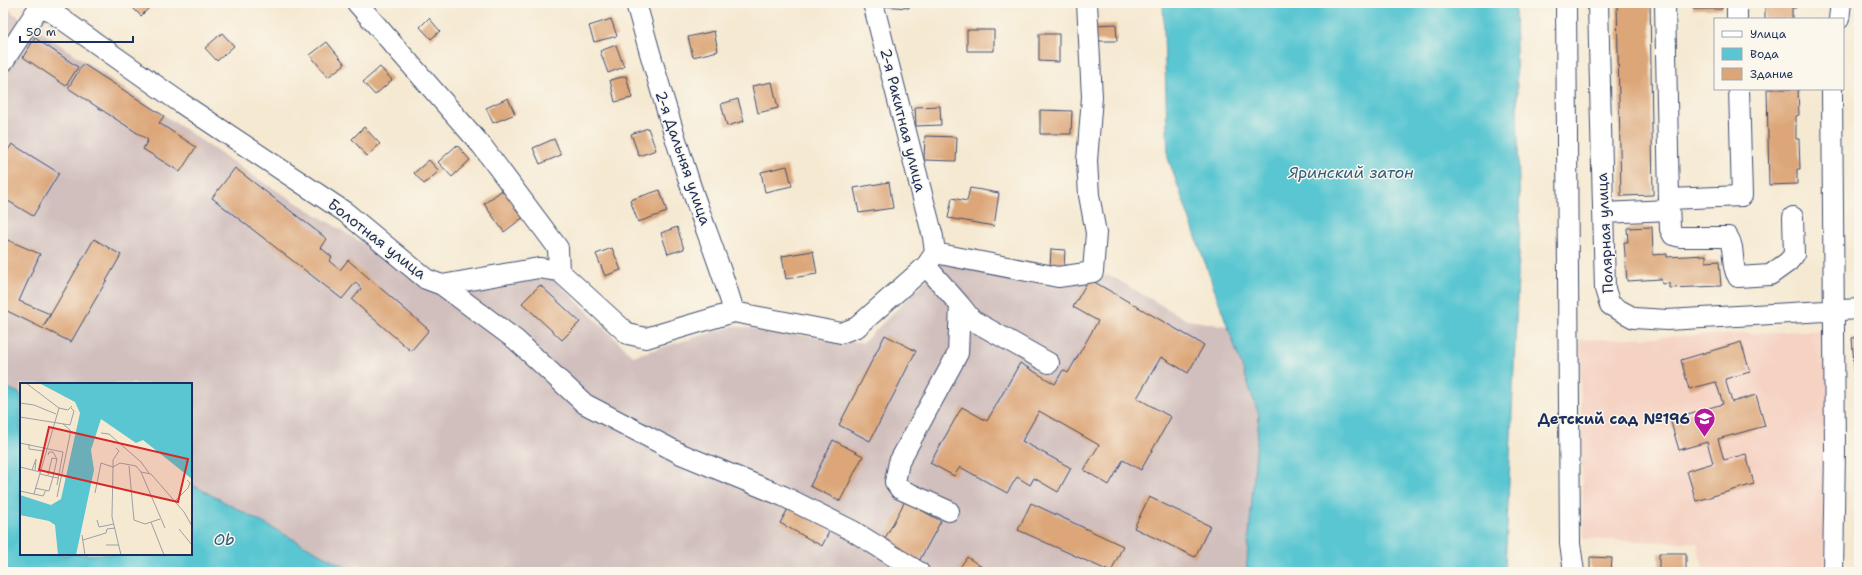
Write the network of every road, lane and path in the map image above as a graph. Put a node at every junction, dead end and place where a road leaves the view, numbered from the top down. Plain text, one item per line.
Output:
1 (357, 3) edge
2 (636, 3) edge
3 (873, 3) edge
4 (1087, 3) edge
5 (1566, 3) edge
6 (1598, 3) edge
7 (1665, 3) edge
8 (1737, 3) edge
9 (1841, 3) edge
10 (40, 4) edge
11 (1737, 18) edge
12 (1839, 18) edge
13 (3, 62) edge
14 (1739, 90) edge
15 (1832, 90) edge
16 (1669, 204) junction
17 (1603, 213) junction
18 (1793, 217) dead end
19 (931, 252) junction
20 (559, 271) junction
21 (442, 285) junction
22 (960, 304) junction
23 (1859, 309) edge
24 (1834, 310) junction
25 (734, 312) junction
26 (1049, 362) dead end
27 (949, 511) dead end
28 (918, 572) edge
29 (1574, 572) edge
30 (1833, 572) edge

1 - 20 street
2 - 25 street, 2-я Дальняя улица
3 - 19 street, 2-я Ракитная улица
4 - 19 street
5 - 29 street
6 - 17 street, Полярная улица
7 - 16 street
8 - 11 street
9 - 12 street
10 - 13 street
10 - 21 street, Болотная улица
14 - 16 street
15 - 24 street
16 - 17 street
16 - 18 street
17 - 24 street, Полярная улица
19 - 22 street
19 - 25 street
20 - 21 street, Болотная улица
20 - 25 street
21 - 28 street
22 - 26 street
22 - 27 street
23 - 24 street, Полярная улица
24 - 30 street

